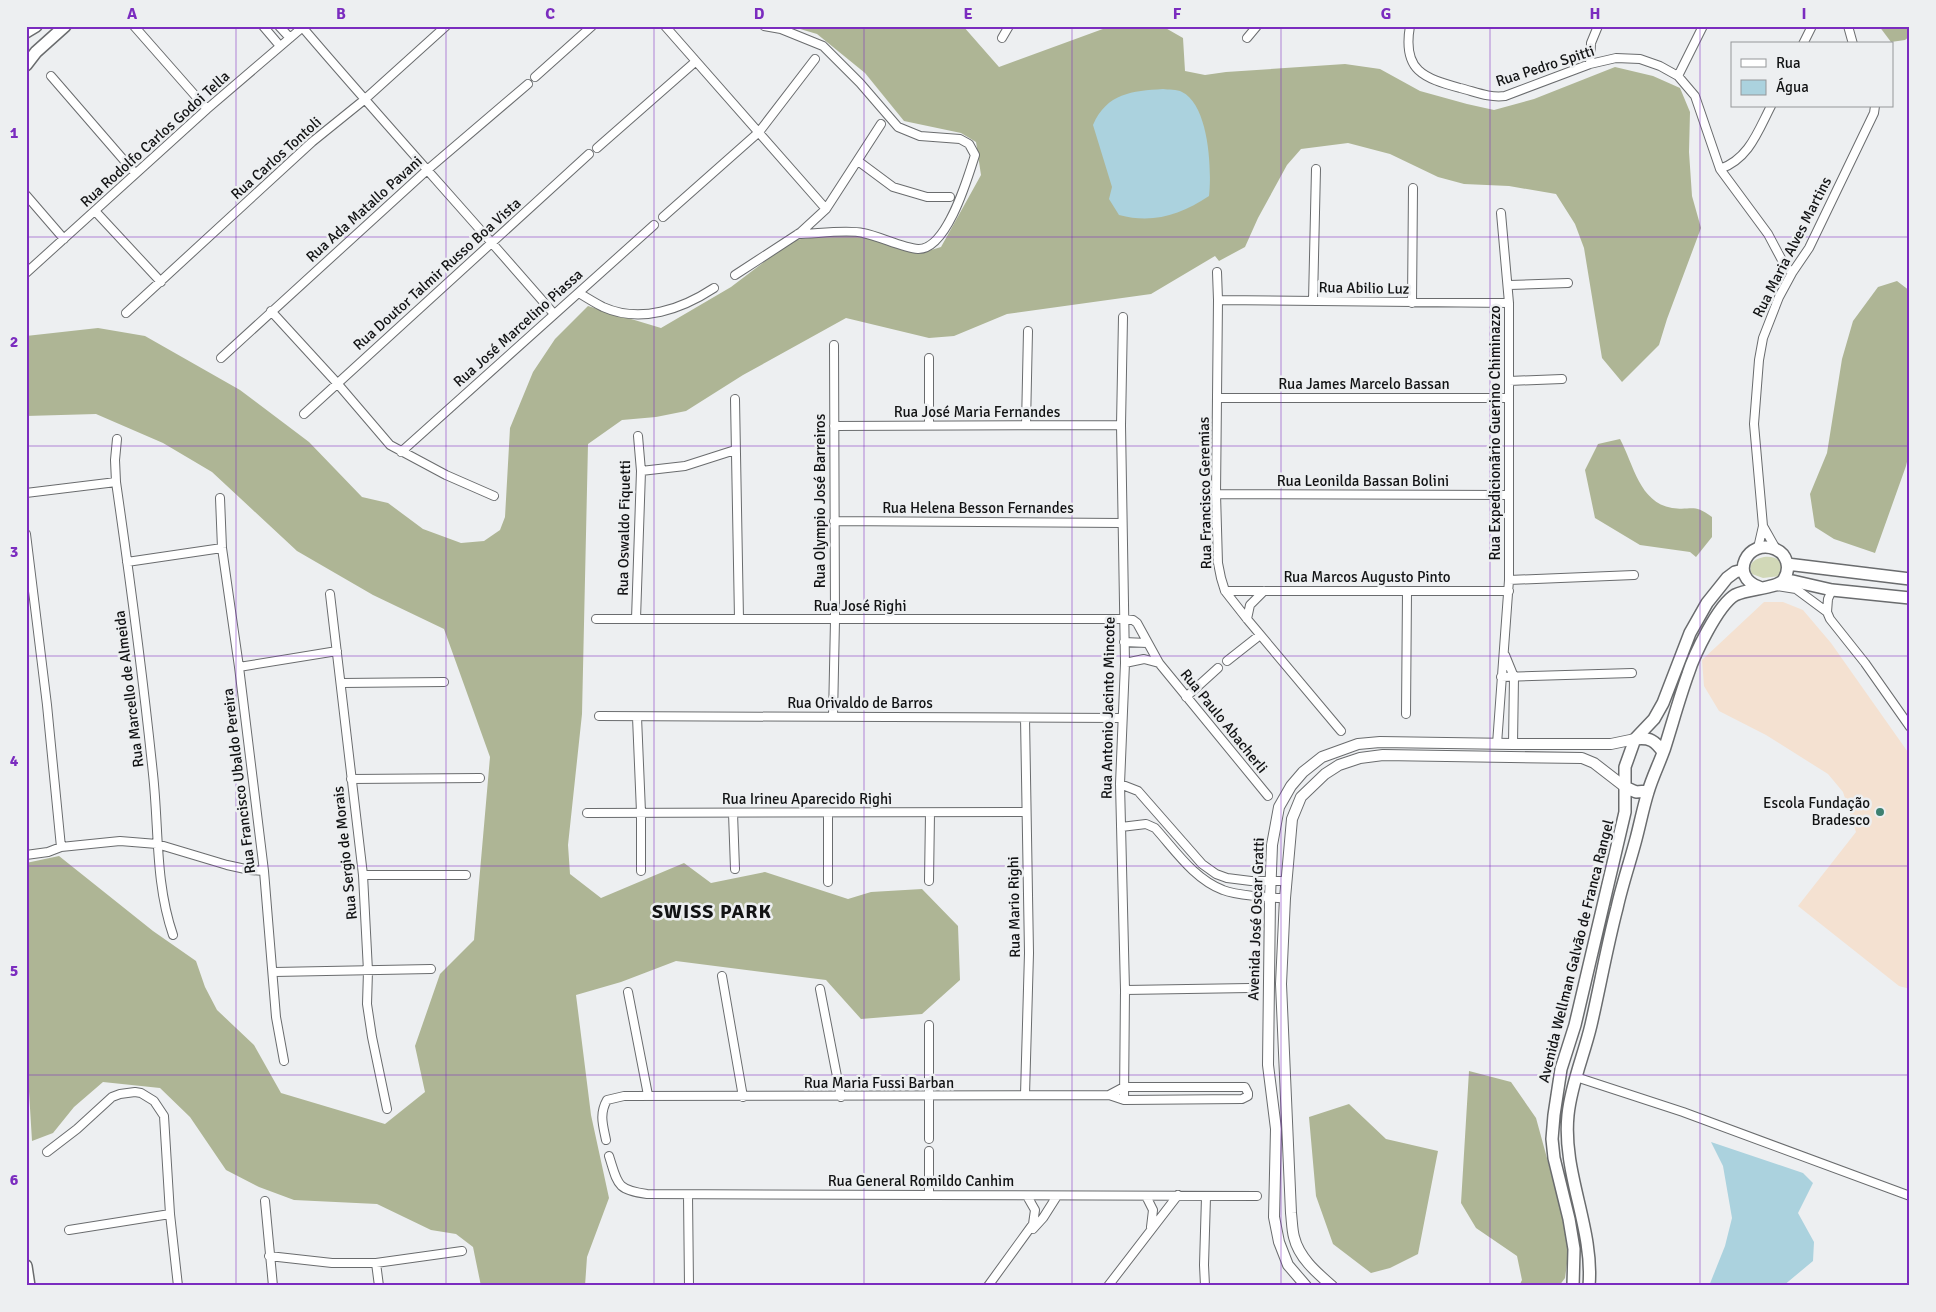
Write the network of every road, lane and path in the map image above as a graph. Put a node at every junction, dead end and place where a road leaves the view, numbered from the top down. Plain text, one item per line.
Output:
1 (36, 26) edge
2 (65, 26) edge
3 (134, 26) edge
4 (263, 26) edge
5 (279, 26) edge
6 (446, 26) edge
7 (592, 26) edge
8 (764, 26) edge
9 (1010, 26) edge
10 (1257, 26) edge
11 (1410, 26) edge
12 (1598, 26) edge
13 (1703, 26) edge
14 (1812, 26) edge
15 (1848, 26) edge
16 (303, 27) edge
17 (668, 27) edge
18 (26, 32) edge
19 (290, 38) junction
20 (1002, 38) dead end
21 (1248, 38) dead end
22 (1804, 42) edge
23 (1852, 42) edge
24 (280, 46) junction
25 (815, 59) dead end
26 (696, 62) junction
27 (1590, 64) junction
28 (26, 65) edge
29 (51, 76) dead end
30 (1678, 76) junction
31 (535, 77) dead end
32 (528, 84) dead end
33 (364, 100) junction
34 (207, 108) junction
35 (1770, 108) edge
36 (1875, 108) edge
37 (881, 124) dead end
38 (759, 132) junction
39 (597, 148) dead end
40 (589, 154) dead end
41 (858, 161) junction
42 (1316, 169) dead end
43 (1720, 169) junction
44 (426, 171) junction
45 (135, 173) junction
46 (1413, 188) dead end
47 (26, 196) edge
48 (950, 197) dead end
49 (826, 209) junction
50 (95, 211) junction
51 (1501, 213) dead end
52 (663, 217) dead end
53 (654, 225) dead end
54 (798, 234) junction
55 (64, 239) junction
56 (492, 243) junction
57 (1216, 272) dead end
58 (26, 273) edge
59 (1792, 273) junction
60 (735, 275) dead end
61 (161, 282) junction
62 (1568, 283) dead end
63 (1509, 285) junction
64 (714, 288) dead end
65 (579, 293) junction
66 (1218, 300) junction
67 (1313, 300) junction
68 (1412, 303) junction
69 (1509, 303) junction
70 (271, 311) junction
71 (126, 313) dead end
72 (554, 314) junction
73 (1123, 317) dead end
74 (1028, 331) dead end
75 (834, 345) dead end
76 (221, 358) dead end
77 (929, 358) dead end
78 (1562, 379) dead end
79 (1509, 381) junction
80 (338, 384) junction
81 (1218, 398) junction
82 (1509, 398) junction
83 (735, 399) dead end
84 (304, 414) dead end
85 (929, 425) junction
86 (1026, 425) junction
87 (1121, 425) junction
88 (834, 426) junction
89 (638, 436) dead end
90 (117, 439) dead end
91 (735, 450) junction
92 (401, 452) junction
93 (641, 471) junction
94 (116, 482) junction
95 (26, 494) edge
96 (1216, 494) junction
97 (1508, 495) junction
98 (494, 496) dead end
99 (220, 498) dead end
100 (834, 521) junction
101 (1122, 523) junction
102 (1763, 526) junction
103 (26, 534) edge
104 (27, 548) edge
105 (222, 548) junction
106 (1758, 548) junction
107 (1776, 549) junction
108 (28, 562) edge
109 (128, 562) junction
110 (1788, 564) junction
111 (1743, 570) junction
112 (1634, 575) dead end
113 (1910, 579) edge
114 (1509, 580) junction
115 (1780, 582) junction
116 (1759, 587) junction
117 (1509, 590) junction
118 (1832, 590) junction
119 (1225, 591) junction
120 (1264, 591) junction
121 (1407, 591) junction
122 (330, 594) dead end
123 (1910, 598) edge
124 (1827, 612) junction
125 (1124, 618) junction
126 (596, 619) dead end
127 (636, 619) junction
128 (739, 619) junction
129 (1247, 619) junction
130 (835, 620) junction
131 (1260, 635) junction
132 (1124, 642) junction
133 (1147, 643) junction
134 (337, 651) junction
135 (1504, 653) junction
136 (1226, 662) dead end
137 (1125, 663) junction
138 (1159, 663) junction
139 (239, 667) junction
140 (1218, 668) dead end
141 (1632, 674) dead end
142 (1501, 677) junction
143 (1514, 677) junction
144 (444, 682) dead end
145 (342, 683) junction
146 (1186, 697) junction
147 (1406, 714) dead end
148 (599, 716) dead end
149 (637, 717) junction
150 (833, 717) junction
151 (1026, 718) junction
152 (1121, 718) junction
153 (1910, 727) edge
154 (1341, 731) dead end
155 (1635, 738) junction
156 (1497, 744) junction
157 (1513, 744) junction
158 (1663, 752) junction
159 (351, 778) junction
160 (480, 778) dead end
161 (1120, 784) junction
162 (1626, 787) junction
163 (1648, 791) junction
164 (1268, 796) dead end
165 (641, 812) junction
166 (1026, 812) junction
167 (588, 813) dead end
168 (733, 813) junction
169 (828, 813) junction
170 (930, 813) junction
171 (1121, 827) junction
172 (157, 844) junction
173 (61, 847) junction
174 (26, 855) edge
175 (735, 869) dead end
176 (264, 870) junction
177 (641, 871) dead end
178 (363, 875) junction
179 (466, 875) dead end
180 (1271, 880) junction
181 (929, 881) dead end
182 (1286, 881) junction
183 (828, 882) dead end
184 (1270, 898) junction
185 (1285, 898) junction
186 (174, 935) dead end
187 (431, 970) dead end
188 (368, 971) junction
189 (274, 972) junction
190 (722, 976) dead end
191 (1250, 988) dead end
192 (820, 989) dead end
193 (1125, 990) junction
194 (628, 992) dead end
195 (929, 1025) dead end
196 (284, 1061) dead end
197 (1576, 1077) junction
198 (1124, 1088) junction
199 (648, 1095) junction
200 (1025, 1095) junction
201 (1109, 1095) junction
202 (929, 1096) junction
203 (743, 1097) junction
204 (841, 1097) junction
205 (1124, 1100) junction
206 (387, 1109) dead end
207 (929, 1139) dead end
208 (606, 1140) dead end
209 (929, 1150) dead end
210 (47, 1152) dead end
211 (609, 1156) dead end
212 (929, 1194) junction
213 (688, 1195) junction
214 (1178, 1195) junction
215 (1027, 1196) junction
216 (1058, 1196) junction
217 (1146, 1196) junction
218 (1256, 1196) dead end
219 (1910, 1196) edge
220 (1206, 1197) junction
221 (265, 1201) dead end
222 (170, 1214) junction
223 (1150, 1229) junction
224 (69, 1230) dead end
225 (1025, 1238) junction
226 (462, 1251) dead end
227 (269, 1256) junction
228 (376, 1263) junction
229 (26, 1266) edge
230 (29, 1286) edge
231 (178, 1286) edge
232 (273, 1286) edge
233 (379, 1286) edge
234 (689, 1286) edge
235 (988, 1286) edge
236 (1108, 1286) edge
237 (1205, 1286) edge
238 (1306, 1286) edge
239 (1332, 1286) edge
240 (1573, 1286) edge
241 (1588, 1286) edge

1 - 18 main road
2 - 28 main road
3 - 34 street
4 - 24 street
5 - 19 street
6 - 33 street, Rua Carlos Tontoli
7 - 31 street
8 - 54 street
9 - 20 street
10 - 21 street
11 - 27 street, Rua Pedro Spitti
12 - 27 street
13 - 30 street
14 - 22 street
15 - 23 street
16 - 19 street, Rua Rodolfo Carlos Godoi Tella
16 - 33 street
17 - 26 street
19 - 24 street, Rua Rodolfo Carlos Godoi Tella
24 - 34 street, Rua Rodolfo Carlos Godoi Tella
25 - 38 street
26 - 38 street
26 - 39 street
27 - 30 street, Rua Pedro Spitti
29 - 45 street
30 - 43 street, Rua Pedro Spitti
32 - 44 street, Rua Ada Matallo Pavani
33 - 44 street
33 - 61 street, Rua Carlos Tontoli
34 - 45 street, Rua Rodolfo Carlos Godoi Tella
35 - 43 street
36 - 59 street, Rua Maria Alves Martins
37 - 41 street
38 - 49 street
38 - 52 street
40 - 56 street, Rua Doutor Talmir Russo Boa Vista
41 - 48 street
41 - 49 street
42 - 67 street
43 - 59 street, Rua Pedro Spitti
44 - 56 street
44 - 70 street, Rua Ada Matallo Pavani
45 - 50 street, Rua Rodolfo Carlos Godoi Tella
46 - 68 street
47 - 55 street
49 - 54 street
50 - 55 street, Rua Rodolfo Carlos Godoi Tella
50 - 61 street
51 - 63 street, Rua Expedicionãrio Guerino Chiminazzo
53 - 65 street, Rua José Marcelino Piassa
54 - 60 street
55 - 58 street, Rua Rodolfo Carlos Godoi Tella
56 - 72 street
56 - 80 street, Rua Doutor Talmir Russo Boa Vista
57 - 66 street, Rua Francisco Geremias
59 - 102 street, Rua Maria Alves Martins
61 - 71 street, Rua Carlos Tontoli
62 - 63 street
63 - 69 street, Rua Expedicionãrio Guerino Chiminazzo
64 - 65 street
65 - 72 street, Rua José Marcelino Piassa
66 - 67 street, Rua Abilio Luz
66 - 81 street, Rua Francisco Geremias
67 - 68 street, Rua Abilio Luz
68 - 69 street, Rua Abilio Luz
69 - 79 street, Rua Expedicionãrio Guerino Chiminazzo
70 - 76 street, Rua Ada Matallo Pavani
70 - 80 street
72 - 92 street, Rua José Marcelino Piassa
73 - 87 street, Rua Antonio Jacinto Mincote
74 - 86 street
75 - 88 street, Rua Olympio José Barreiros
77 - 85 street
78 - 79 street
79 - 82 street, Rua Expedicionãrio Guerino Chiminazzo
80 - 84 street, Rua Doutor Talmir Russo Boa Vista
80 - 92 street
81 - 82 street, Rua James Marcelo Bassan
81 - 96 street, Rua Francisco Geremias
82 - 97 street, Rua Expedicionãrio Guerino Chiminazzo
83 - 91 street
85 - 86 street, Rua José Maria Fernandes
85 - 88 street, Rua José Maria Fernandes
86 - 87 street, Rua José Maria Fernandes
87 - 101 street, Rua Antonio Jacinto Mincote
88 - 100 street, Rua Olympio José Barreiros
89 - 93 street, Rua Oswaldo Fiquetti
90 - 94 street, Rua Marcello de Almeida
91 - 93 street
91 - 128 street
92 - 98 street
93 - 127 street, Rua Oswaldo Fiquetti
94 - 95 street
94 - 109 street, Rua Marcello de Almeida
96 - 97 street, Rua Leonilda Bassan Bolini
96 - 119 street, Rua Francisco Geremias
97 - 114 street, Rua Expedicionãrio Guerino Chiminazzo
99 - 105 street, Rua Francisco Ubaldo Pereira
100 - 101 street, Rua Helena Besson Fernandes
100 - 130 street, Rua Olympio José Barreiros
101 - 125 street, Rua Antonio Jacinto Mincote
102 - 106 street, Rua Maria Alves Martins
102 - 107 street, Rua Maria Alves Martins
103 - 104 street
104 - 108 street
105 - 109 street
105 - 139 street, Rua Francisco Ubaldo Pereira
106 - 107 main road
106 - 111 main road
107 - 110 main road
108 - 173 street
109 - 172 street, Rua Marcello de Almeida
110 - 113 main road
110 - 115 main road
111 - 116 main road
111 - 155 main road, Avenida Wellman Galvão de Franca Rangel
112 - 114 street
114 - 117 street, Rua Expedicionãrio Guerino Chiminazzo
115 - 116 main road
115 - 118 main road
115 - 124 street
116 - 158 main road, Avenida Wellman Galvão de Franca Rangel
117 - 121 street, Rua Marcos Augusto Pinto
117 - 135 street, Rua Expedicionãrio Guerino Chiminazzo
118 - 123 main road
118 - 124 street
119 - 120 street, Rua Marcos Augusto Pinto
119 - 129 street, Rua Francisco Geremias
120 - 121 street, Rua Marcos Augusto Pinto
120 - 129 street
121 - 147 street
122 - 134 street, Rua Sergio de Morais
124 - 153 street
125 - 130 street, Rua José Righi
125 - 132 street, Rua Antonio Jacinto Mincote
125 - 133 street, Rua Paulo Abacherli
126 - 127 street, Rua José Righi
127 - 128 street, Rua José Righi
128 - 130 street, Rua José Righi
129 - 131 street, Rua Francisco Geremias
130 - 150 street, Rua Olympio José Barreiros
131 - 136 street
131 - 154 street, Rua Francisco Geremias
132 - 133 street
132 - 137 street, Rua Antonio Jacinto Mincote
133 - 138 street, Rua Paulo Abacherli
134 - 139 street
134 - 145 street, Rua Sergio de Morais
135 - 142 street, Rua Expedicionãrio Guerino Chiminazzo
135 - 143 street, Rua Expedicionãrio Guerino Chiminazzo
137 - 138 street, Rua Paulo Abacherli
137 - 152 street, Rua Antonio Jacinto Mincote
138 - 146 street, Rua Paulo Abacherli
139 - 176 street, Rua Francisco Ubaldo Pereira
140 - 146 street
141 - 143 street
142 - 143 street
142 - 156 street, Rua Expedicionãrio Guerino Chiminazzo
143 - 157 street
144 - 145 street
145 - 159 street, Rua Sergio de Morais
146 - 164 street, Rua Paulo Abacherli
148 - 149 street, Rua Orivaldo de Barros
149 - 150 street, Rua Orivaldo de Barros
149 - 165 street
150 - 151 street, Rua Orivaldo de Barros
151 - 152 street, Rua Orivaldo de Barros
151 - 166 street, Rua Mario Righi
152 - 161 street, Rua Antonio Jacinto Mincote
155 - 157 street, Avenida José Oscar Gratti
155 - 158 main road
155 - 162 main road, Avenida Wellman Galvão de Franca Rangel
156 - 157 street, Avenida José Oscar Gratti
156 - 180 street, Avenida José Oscar Gratti
158 - 163 main road, Avenida Wellman Galvão de Franca Rangel
159 - 160 street
159 - 178 street, Rua Sergio de Morais
161 - 171 street, Rua Antonio Jacinto Mincote
161 - 180 street
162 - 163 main road
162 - 182 street, Avenida José Oscar Gratti
162 - 240 main road, Avenida Wellman Galvão de Franca Rangel
163 - 197 main road, Avenida Wellman Galvão de Franca Rangel
165 - 167 street, Rua Irineu Aparecido Righi
165 - 168 street, Rua Irineu Aparecido Righi
165 - 177 street
166 - 170 street, Rua Irineu Aparecido Righi
166 - 200 street, Rua Mario Righi
168 - 169 street, Rua Irineu Aparecido Righi
168 - 175 street
169 - 170 street, Rua Irineu Aparecido Righi
169 - 183 street
170 - 181 street
171 - 184 street
171 - 193 street, Rua Antonio Jacinto Mincote
172 - 173 street
172 - 176 street
172 - 186 street, Rua Marcello de Almeida
173 - 174 street
176 - 189 street, Rua Francisco Ubaldo Pereira
178 - 179 street
178 - 188 street, Rua Sergio de Morais
180 - 182 street
180 - 184 street, Avenida José Oscar Gratti
182 - 185 street, Avenida José Oscar Gratti
184 - 185 street
184 - 238 street, Avenida José Oscar Gratti
185 - 239 street, Avenida José Oscar Gratti
187 - 188 street
188 - 189 street
188 - 206 street, Rua Sergio de Morais
189 - 196 street, Rua Francisco Ubaldo Pereira
190 - 203 street
191 - 193 street
192 - 204 street
193 - 198 street, Rua Antonio Jacinto Mincote
194 - 199 street
195 - 202 street
197 - 219 street
197 - 241 main road, Avenida Wellman Galvão de Franca Rangel
198 - 201 street, Rua Maria Fussi Barban
198 - 205 street, Rua Antonio Jacinto Mincote
198 - 205 street, Rua Maria Fussi Barban
199 - 203 street, Rua Maria Fussi Barban
199 - 208 street
200 - 201 street, Rua Maria Fussi Barban
200 - 202 street, Rua Maria Fussi Barban
201 - 205 street, Rua Maria Fussi Barban
202 - 204 street, Rua Maria Fussi Barban
202 - 207 street
203 - 204 street, Rua Maria Fussi Barban
209 - 212 street
210 - 222 street
211 - 213 street, Rua General Romildo Canhim
212 - 213 street, Rua General Romildo Canhim
212 - 215 street, Rua General Romildo Canhim
213 - 234 street
214 - 217 street, Rua General Romildo Canhim
214 - 220 street, Rua General Romildo Canhim
214 - 223 street
215 - 216 street, Rua General Romildo Canhim
215 - 225 street
216 - 217 street, Rua General Romildo Canhim
216 - 225 street
217 - 223 street
218 - 220 street, Rua General Romildo Canhim
220 - 237 street
221 - 227 street
222 - 224 street
222 - 231 street
223 - 236 street
225 - 235 street
226 - 228 street
227 - 228 street
227 - 232 street
228 - 233 street
229 - 230 main road

